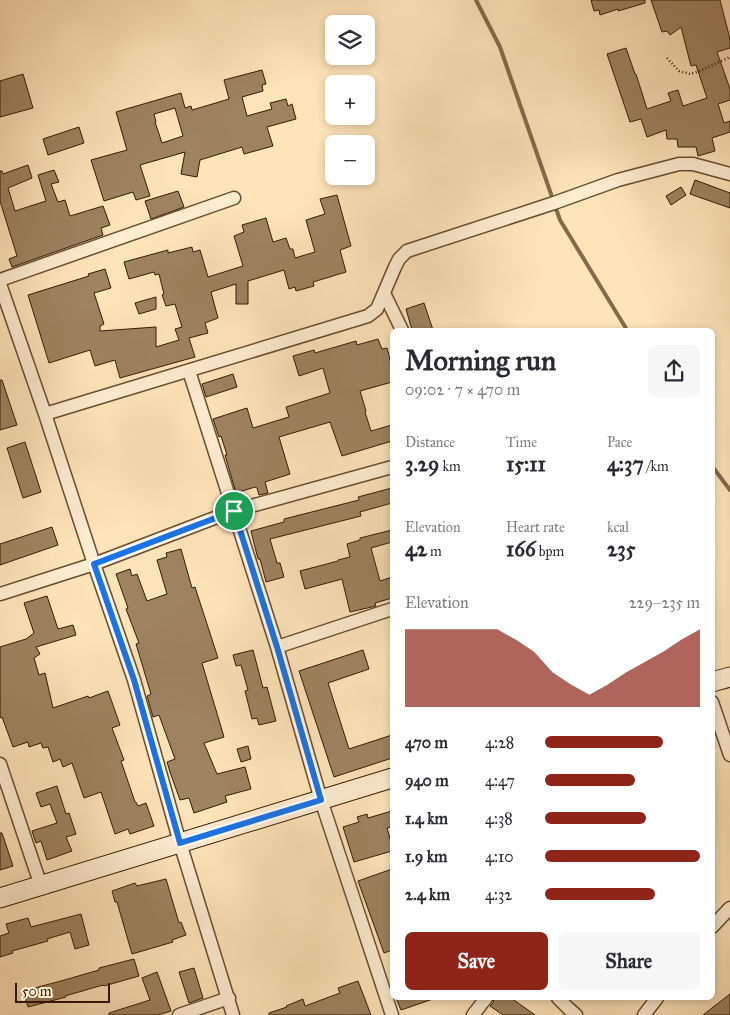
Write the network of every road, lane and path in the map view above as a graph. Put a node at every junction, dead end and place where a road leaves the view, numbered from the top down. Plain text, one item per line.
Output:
1 (730, 57) edge
2 (667, 58) dead end
3 (730, 174) edge
4 (234, 198) dead end
5 (0, 280) edge
6 (0, 284) edge
7 (384, 293) junction
8 (401, 328) edge
9 (189, 371) junction
10 (45, 414) junction
11 (390, 468) edge
12 (234, 511) junction
13 (94, 564) junction
14 (0, 594) edge
15 (390, 610) edge
16 (277, 647) junction
17 (730, 677) edge
18 (715, 681) edge
19 (715, 711) edge
20 (730, 755) edge
21 (0, 764) edge
22 (390, 779) edge
23 (321, 800) junction
24 (180, 843) junction
25 (41, 886) junction
26 (0, 898) edge
27 (730, 908) edge
28 (715, 924) edge
29 (229, 998) junction
30 (484, 1000) edge
31 (560, 1000) edge
32 (656, 1000) edge
33 (179, 1015) edge
34 (233, 1015) edge
35 (392, 1015) edge
36 (473, 1015) edge
37 (576, 1015) edge
38 (644, 1015) edge

1 - 2 path
3 - 7 street
4 - 5 street
6 - 10 street
7 - 8 street
7 - 9 street
9 - 10 street
9 - 12 street
10 - 13 street
11 - 12 street
12 - 13 street
12 - 16 street
13 - 14 street
13 - 24 street
15 - 16 street
16 - 23 street
17 - 18 street
19 - 20 street
21 - 25 street
22 - 23 street
23 - 24 street
23 - 35 street
24 - 25 street
24 - 29 street
25 - 26 street
27 - 28 street
29 - 33 street
29 - 34 street
30 - 36 street
31 - 37 street
32 - 38 street

